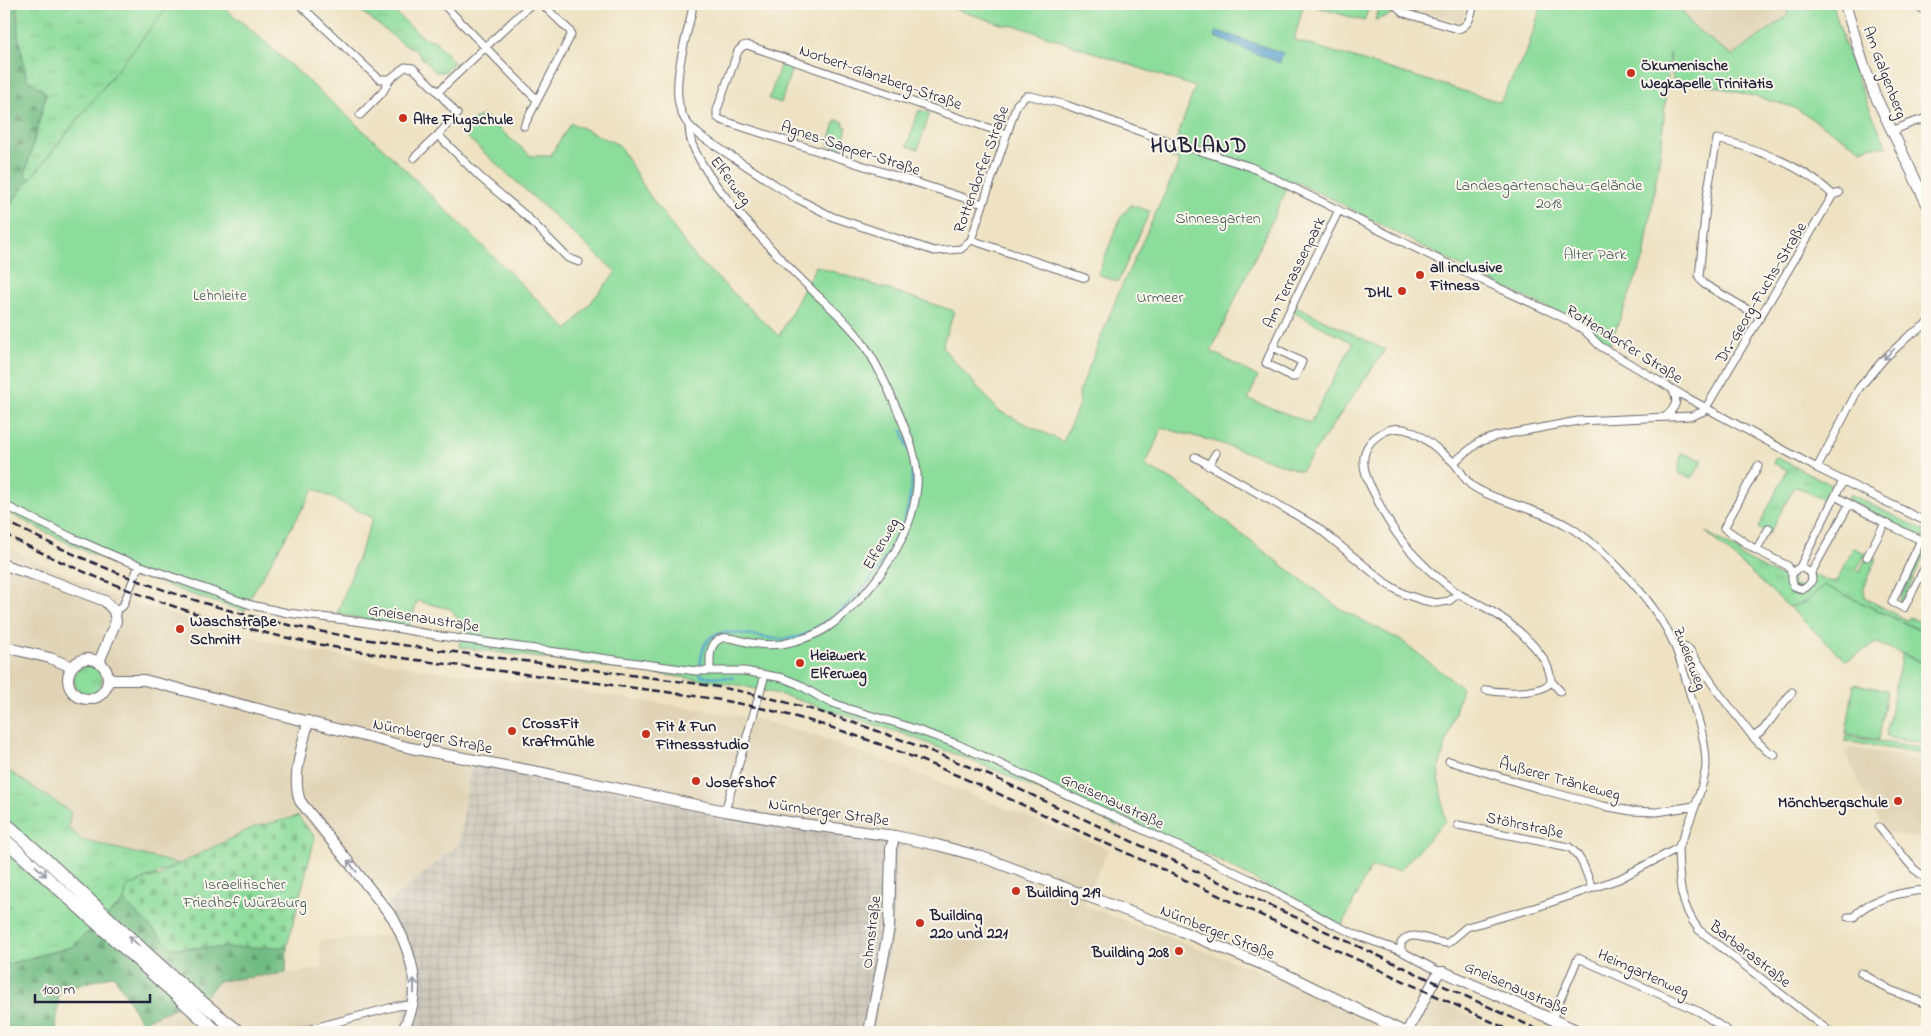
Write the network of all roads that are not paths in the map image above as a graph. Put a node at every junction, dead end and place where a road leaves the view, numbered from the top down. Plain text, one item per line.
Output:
1 (300, 4) edge
2 (443, 4) edge
3 (531, 4) edge
4 (542, 4) edge
5 (692, 4) edge
6 (1394, 4) edge
7 (1474, 4) edge
8 (1845, 4) edge
9 (1917, 4) edge
10 (1927, 13) edge
11 (747, 45) joint
12 (485, 48) junction
13 (390, 79) junction
14 (438, 92) junction
15 (537, 100) junction
16 (360, 115) dead end
17 (1927, 118) edge
18 (688, 125) junction
19 (524, 126) dead end
20 (1892, 131) junction
21 (1006, 134) junction
22 (438, 135) junction
23 (414, 158) dead end
24 (983, 204) junction
25 (1927, 204) edge
26 (1339, 210) junction
27 (971, 240) junction
28 (579, 262) dead end
29 (1085, 278) dead end
30 (1760, 317) junction
31 (1927, 324) edge
32 (1273, 347) junction
33 (1672, 389) junction
34 (1706, 408) junction
35 (1666, 416) junction
36 (1216, 453) dead end
37 (1195, 457) dead end
38 (1454, 462) junction
39 (1208, 466) junction
40 (1758, 466) dead end
41 (1817, 468) junction
42 (1843, 481) junction
43 (1835, 496) junction
44 (4, 505) edge
45 (1849, 505) junction
46 (1926, 519) edge
47 (1885, 523) junction
48 (1769, 528) dead end
49 (1925, 540) edge
50 (1756, 550) junction
51 (1867, 556) dead end
52 (1927, 563) edge
53 (4, 565) edge
54 (139, 565) junction
55 (1800, 567) junction
56 (1811, 573) junction
57 (1792, 574) junction
58 (1458, 594) junction
59 (114, 611) junction
60 (1674, 644) junction
61 (4, 647) edge
62 (99, 662) junction
63 (72, 667) junction
64 (710, 671) junction
65 (765, 676) junction
66 (108, 680) junction
67 (1551, 681) junction
68 (1486, 690) dead end
69 (1560, 691) dead end
70 (1792, 692) dead end
71 (308, 721) junction
72 (1753, 737) junction
73 (1775, 755) dead end
74 (1449, 761) dead end
75 (1694, 806) junction
76 (725, 811) junction
77 (4, 822) edge
78 (1458, 825) dead end
79 (1880, 827) dead end
80 (894, 836) junction
81 (4, 839) edge
82 (1678, 848) junction
83 (1927, 879) edge
84 (1592, 888) junction
85 (1927, 890) edge
86 (1848, 918) dead end
87 (1401, 951) junction
88 (1440, 972) junction
89 (1861, 973) dead end
90 (166, 979) junction
91 (1927, 1004) edge
92 (413, 1005) junction
93 (1552, 1019) junction
94 (218, 1032) edge
95 (239, 1032) edge
96 (299, 1032) edge
97 (402, 1032) edge
98 (869, 1032) edge
99 (1405, 1032) edge
100 (1581, 1032) edge
101 (1729, 1032) edge
102 (1830, 1032) edge

1 - 13 street
2 - 12 street
3 - 12 street
4 - 15 street
5 - 18 street
6 - 7 street
8 - 20 street, Am Galgenberg
9 - 10 street
11 - 21 street, Norbert-Glanzberg-Straße
11 - 24 street, Agnes-Sapper-Straße
12 - 14 street
12 - 15 street
13 - 14 street
13 - 16 street
14 - 22 street
15 - 19 street
17 - 20 street
18 - 27 street, Rottendorfer Straße
18 - 64 street, Elferweg
20 - 25 street, Am Galgenberg
21 - 24 street, Rottendorfer Straße
21 - 26 street, Rottendorfer Straße
22 - 23 street
22 - 28 street
24 - 27 street, Rottendorfer Straße
26 - 32 street, Am Terrassenpark
26 - 33 street, Rottendorfer Straße
27 - 29 street
30 - 30 street, Dr.-Georg-Fuchs-Straße
30 - 34 street, Dr.-Georg-Fuchs-Straße
31 -> 41 street
32 - 32 street, Am Terrassenpark
33 - 34 street, Rottendorfer Straße
33 - 35 street
34 - 35 street
34 - 41 street, Rottendorfer Straße
35 - 38 street
36 - 39 street
37 - 39 street
38 - 58 street, Zweierweg
38 - 60 street, Zweierweg
39 - 58 street
40 - 50 street
41 - 42 street, Rottendorfer Straße
42 - 43 street
42 - 46 street, Rottendorfer Straße
43 - 45 street
43 - 55 street
44 - 54 street, Gneisenaustraße
45 - 47 street
45 - 56 street
47 - 49 street
47 - 51 street
48 - 50 street
49 - 52 street
50 - 57 street
53 - 59 street
54 - 59 street
54 - 64 street, Gneisenaustraße
55 - 56 street
55 - 57 street
56 - 57 street
58 - 67 street, Zweierweg
59 - 62 street
60 - 72 street
60 - 75 street, Zweierweg
61 - 63 street
62 - 63 street
62 - 66 street
63 - 66 street
64 - 65 street
65 - 76 street
65 - 87 street, Gneisenaustraße
66 - 71 street, Nürnberger Straße
67 - 68 street
67 - 69 street
70 - 72 street
71 - 76 street, Nürnberger Straße
92 -> 71 street
72 - 73 street
74 - 75 street, Äußerer Tränkeweg
75 - 82 street, Zweierweg
76 - 80 street, Nürnberger Straße
90 -> 77 highway
78 - 84 street, Stöhrstraße
79 - 83 street
80 - 98 street, Ohmstraße
80 - 99 street, Nürnberger Straße
81 -> 90 highway
82 - 84 street
82 - 102 street, Barbarastraße
84 - 87 street
85 - 86 street
87 - 88 street, Gneisenaustraße
88 - 93 street, Gneisenaustraße
88 - 99 street, Gneisenaustraße
89 - 91 street
90 - 94 highway
90 - 95 highway
92 - 96 street
92 - 97 street
93 - 100 street, Gneisenaustraße
93 - 101 street, Heimgartenweg

